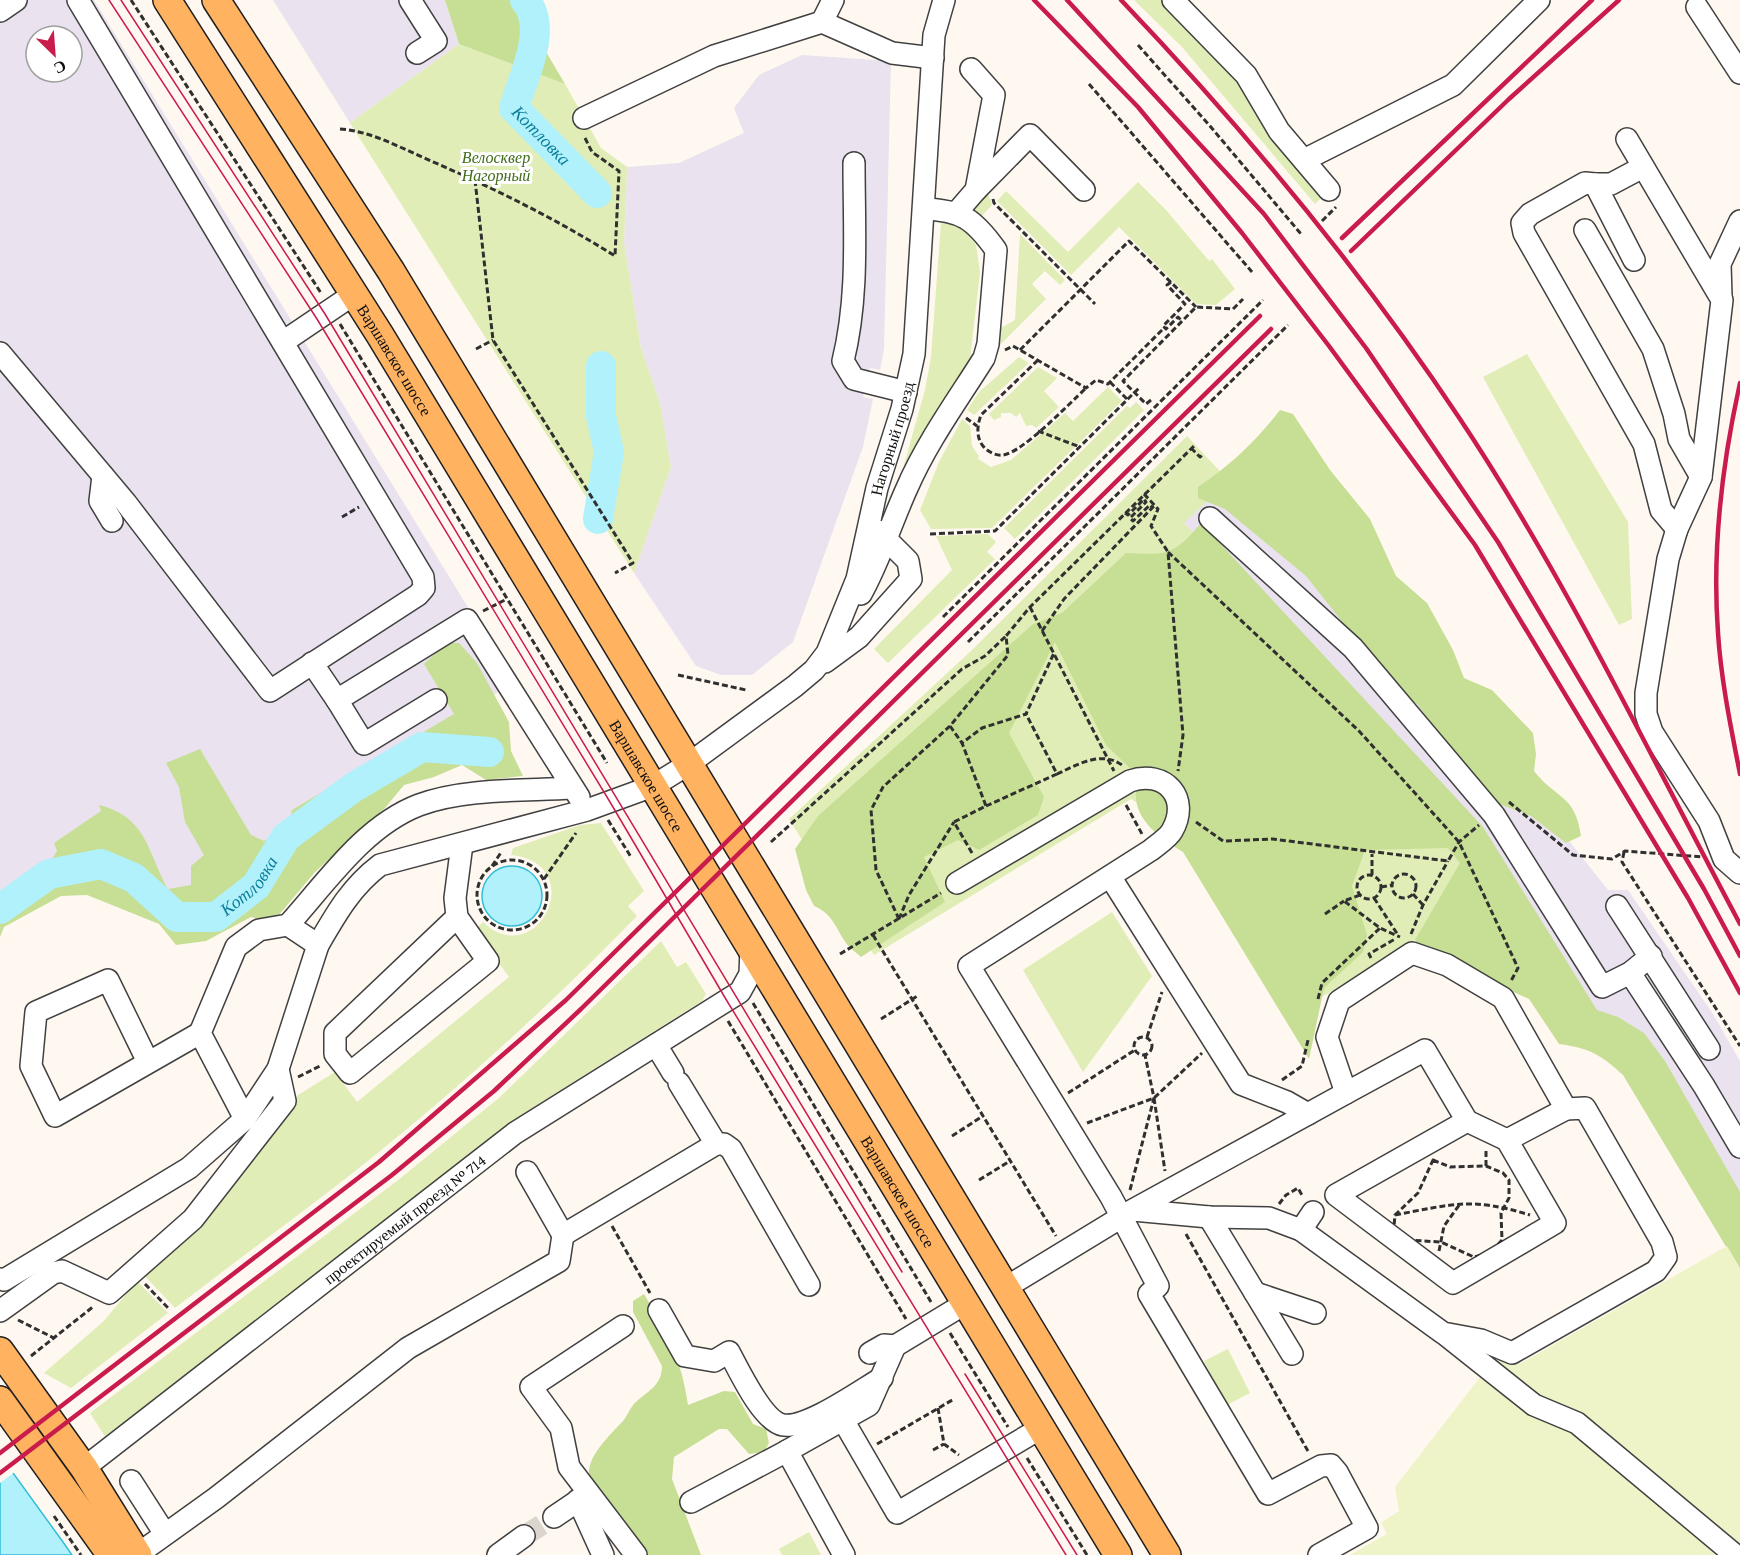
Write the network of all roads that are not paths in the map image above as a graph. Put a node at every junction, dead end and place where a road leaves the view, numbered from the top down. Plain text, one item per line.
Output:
1 (16, 0) edge
2 (78, 0) edge
3 (167, 0) edge
4 (216, 0) edge
5 (410, 0) edge
6 (833, 0) edge
7 (944, 0) edge
8 (1173, 0) edge
9 (1539, 0) edge
10 (1697, 8) dead end
11 (0, 11) edge
12 (822, 22) junction
13 (417, 53) dead end
14 (933, 58) junction
15 (971, 69) dead end
16 (1740, 74) edge
17 (584, 118) road end
18 (1627, 139) dead end
19 (1304, 160) junction
20 (854, 163) dead end
21 (1643, 167) junction
22 (982, 184) junction
23 (1595, 184) junction
24 (1084, 190) dead end
25 (1335, 197) road end
26 (924, 209) junction
27 (957, 212) junction
28 (1740, 221) edge
29 (1585, 230) dead end
30 (1634, 260) dead end
31 (354, 294) junction
32 (1722, 300) junction
33 (283, 342) junction
34 (0, 353) edge
35 (906, 392) junction
36 (103, 476) junction
37 (1701, 477) junction
38 (1210, 518) dead end
39 (112, 521) dead end
40 (869, 522) junction
41 (1677, 529) junction
42 (886, 539) junction
43 (846, 609) junction
44 (312, 663) junction
45 (814, 670) junction
46 (336, 700) junction
47 (436, 700) dead end
48 (690, 763) junction
49 (653, 786) junction
50 (573, 788) junction
51 (587, 810) junction
52 (462, 844) junction
53 (1740, 873) edge
54 (1111, 878) junction
55 (957, 883) road end
56 (1617, 906) dead end
57 (457, 918) junction
58 (288, 925) junction
59 (318, 945) junction
60 (751, 949) junction
61 (1651, 956) junction
62 (1630, 973) junction
63 (743, 992) junction
64 (784, 1003) junction
65 (200, 1033) junction
66 (656, 1045) junction
67 (1709, 1049) dead end
68 (148, 1062) junction
69 (281, 1076) junction
70 (1346, 1093) junction
71 (1566, 1109) junction
72 (1308, 1114) junction
73 (245, 1119) junction
74 (1467, 1121) junction
75 (1507, 1140) junction
76 (716, 1144) junction
77 (1740, 1147) edge
78 (527, 1172) dead end
79 (1308, 1205) road end
80 (1126, 1214) junction
81 (1209, 1217) junction
82 (1301, 1230) junction
83 (564, 1236) junction
84 (0, 1279) edge
85 (809, 1285) dead end
86 (1005, 1288) junction
87 (1255, 1293) junction
88 (966, 1303) junction
89 (659, 1310) road end
90 (4, 1313) edge
91 (1315, 1313) dead end
92 (623, 1326) dead end
93 (1443, 1333) junction
94 (895, 1347) junction
95 (0, 1351) edge
96 (870, 1353) dead end
97 (1292, 1354) dead end
98 (882, 1378) junction
99 (7, 1411) edge
100 (843, 1420) junction
101 (1041, 1428) junction
102 (786, 1451) junction
103 (84, 1468) junction
104 (131, 1481) dead end
105 (584, 1497) junction
106 (691, 1502) dead end
107 (554, 1516) tunnel mouth
108 (165, 1534) junction
109 (524, 1536) tunnel mouth
110 (111, 1555) edge
111 (138, 1555) edge
112 (498, 1555) edge
113 (603, 1555) edge
114 (636, 1555) edge
115 (844, 1555) edge
116 (1118, 1555) edge
117 (1167, 1555) edge
118 (1319, 1555) edge
119 (1735, 1555) edge

1 - 11 street
2 - 33 street
3 - 31 main road, Варшавское шоссе
4 - 48 main road
5 - 13 street
6 - 12 street
7 - 14 street, Нагорный проезд
8 - 19 street
9 - 19 street
10 - 16 street
12 - 14 street
12 - 17 street
14 - 26 street, Нагорный проезд
15 - 22 street
18 - 21 street
19 - 25 street
20 - 35 street
21 - 23 street
21 - 32 street
22 - 24 street
22 - 27 street
23 - 30 street
23 - 41 street
26 - 27 street
26 - 35 street, Нагорный проезд
27 - 42 street
28 - 32 street
29 - 37 street
31 - 33 street
31 - 49 main road, Варшавское шоссе
32 - 37 street
33 - 44 street
34 - 36 street
35 - 40 street, Нагорный проезд
36 - 39 street
36 - 44 street
37 - 41 street
38 - 62 street
40 - 42 street
40 - 43 street, Нагорный проезд
41 - 53 street
42 - 43 street
42 - 45 street
43 - 45 street, Нагорный проезд
44 - 46 street
45 - 48 street, Нагорный проезд
46 - 47 street
46 - 50 street
48 - 49 street, Нагорный проезд
48 - 86 main road
49 - 51 street, Нагорный проезд
49 - 60 main road, Варшавское шоссе
50 - 51 street
50 - 58 street
51 - 52 street, Нагорный проезд
52 - 57 street
52 - 59 street, Нагорный проезд
54 - 55 street
54 - 72 street
54 - 80 street
56 - 61 street
57 - 57 street
58 - 59 street
58 - 65 street
59 - 69 street, Нагорный проезд
60 - 63 street
60 - 64 main road, Варшавское шоссе
61 - 62 street
61 - 67 street
62 - 77 street
63 - 64 street
63 - 66 street, проектируемый проезд № 714
64 - 88 main road, Варшавское шоссе
65 - 68 street
65 - 73 street
66 - 76 street
66 - 103 street, проектируемый проезд № 714
68 - 68 street
69 - 73 street
69 - 90 street
70 - 71 street
70 - 72 street
70 - 74 street
71 - 75 street
71 - 93 street
72 - 80 street
73 - 84 street
74 - 75 street
74 - 75 street
76 - 83 street
76 - 85 street
78 - 83 street
79 - 82 street
80 - 81 street
80 - 86 street
80 - 118 street
81 - 82 street
81 - 87 street
82 - 93 street
83 - 108 street
86 - 117 main road
87 - 91 street
87 - 97 street
88 - 94 street
88 - 101 main road, Варшавское шоссе
89 - 98 street
92 - 105 street
93 - 119 street
94 - 96 street
94 - 98 street
95 - 103 main road
98 - 100 street
99 - 110 main road
100 - 101 street
100 - 102 street
101 - 116 main road, Варшавское шоссе
102 - 106 street
102 - 115 street
103 - 111 main road
104 - 108 street
105 - 107 street
105 - 113 street
105 - 114 street
108 - 111 street
109 - 112 street

